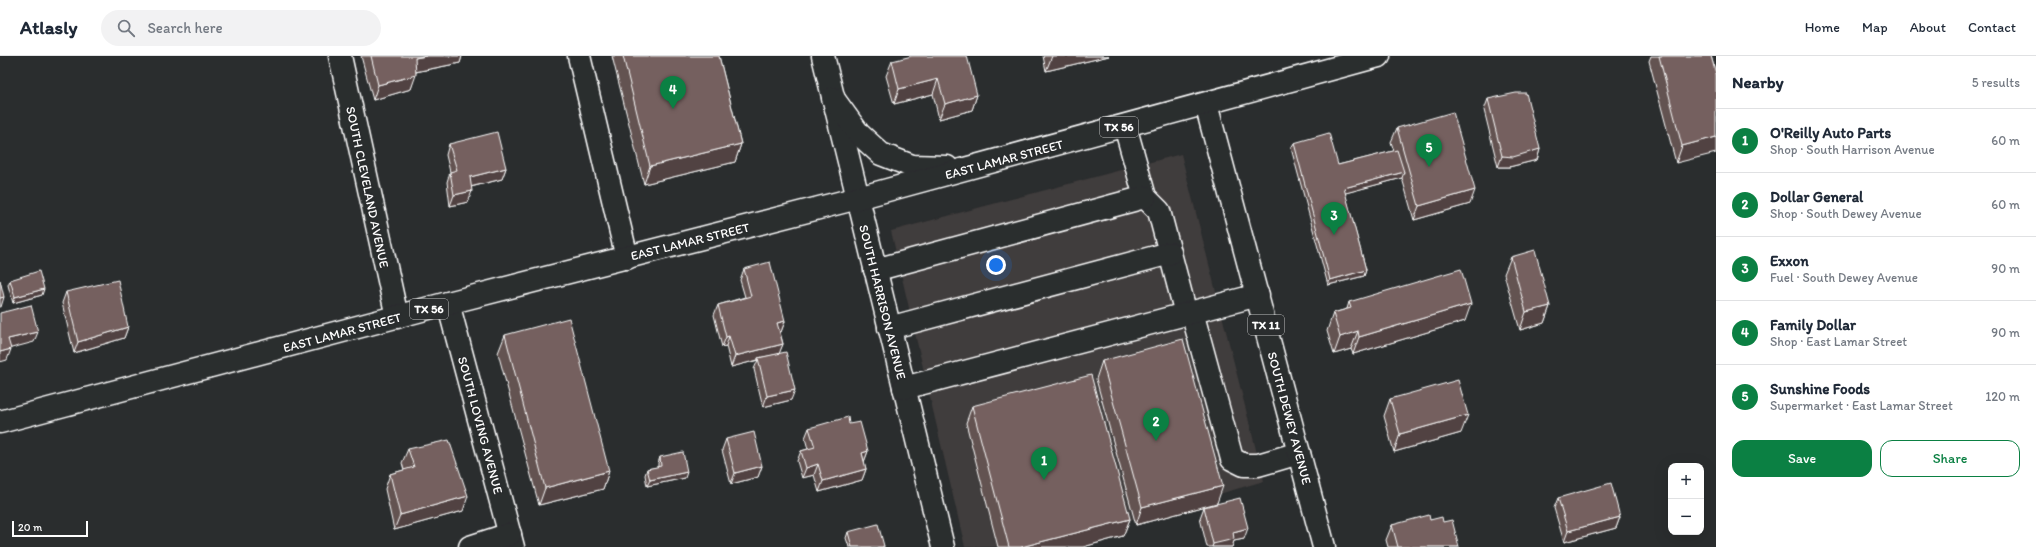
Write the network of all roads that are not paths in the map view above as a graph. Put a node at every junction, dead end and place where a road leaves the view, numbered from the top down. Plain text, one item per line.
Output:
1 (340, 56) edge
2 (579, 56) edge
3 (823, 56) edge
4 (1375, 56) edge
5 (834, 98) junction
6 (1206, 104) junction
7 (1125, 126) junction
8 (972, 167) junction
9 (1145, 197) junction
10 (858, 198) junction
11 (1170, 253) junction
12 (627, 258) junction
13 (875, 270) junction
14 (1258, 295) junction
15 (448, 304) junction
16 (1189, 313) junction
17 (397, 317) junction
18 (889, 328) junction
19 (904, 388) junction
20 (0, 422) edge
21 (1299, 453) junction
22 (512, 540) edge
23 (470, 547) edge
24 (943, 547) edge
25 (1324, 547) edge

1 - 17 main road, SOUTH CLEVELAND AVENUE
2 - 12 main road
3 - 5 main road, SOUTH HARRISON AVENUE
4 - 6 main road, EAST LAMAR STREET / TX 56
5 - 8 main road
5 - 10 main road, SOUTH HARRISON AVENUE
6 - 7 main road, EAST LAMAR STREET / TX 56
6 - 14 main road, SOUTH DEWEY AVENUE / TX 11
7 - 8 main road, EAST LAMAR STREET / TX 56
7 - 9 main road
8 - 10 main road, EAST LAMAR STREET / TX 56
9 - 11 main road
9 - 13 main road
10 - 12 main road, EAST LAMAR STREET / TX 56
10 - 13 main road, SOUTH HARRISON AVENUE
11 - 16 main road
11 - 18 main road
12 - 15 main road, EAST LAMAR STREET / TX 56
13 - 18 main road, SOUTH HARRISON AVENUE
14 - 16 main road
14 - 21 main road, SOUTH DEWEY AVENUE / TX 11
15 - 17 main road, EAST LAMAR STREET / TX 56
15 - 22 main road, SOUTH LOVING AVENUE
16 - 19 main road
16 - 21 main road
17 - 20 main road, EAST LAMAR STREET / TX 56
18 - 19 main road, SOUTH HARRISON AVENUE
19 - 24 main road, SOUTH HARRISON AVENUE
21 - 25 main road, SOUTH DEWEY AVENUE / TX 11
22 - 23 main road

